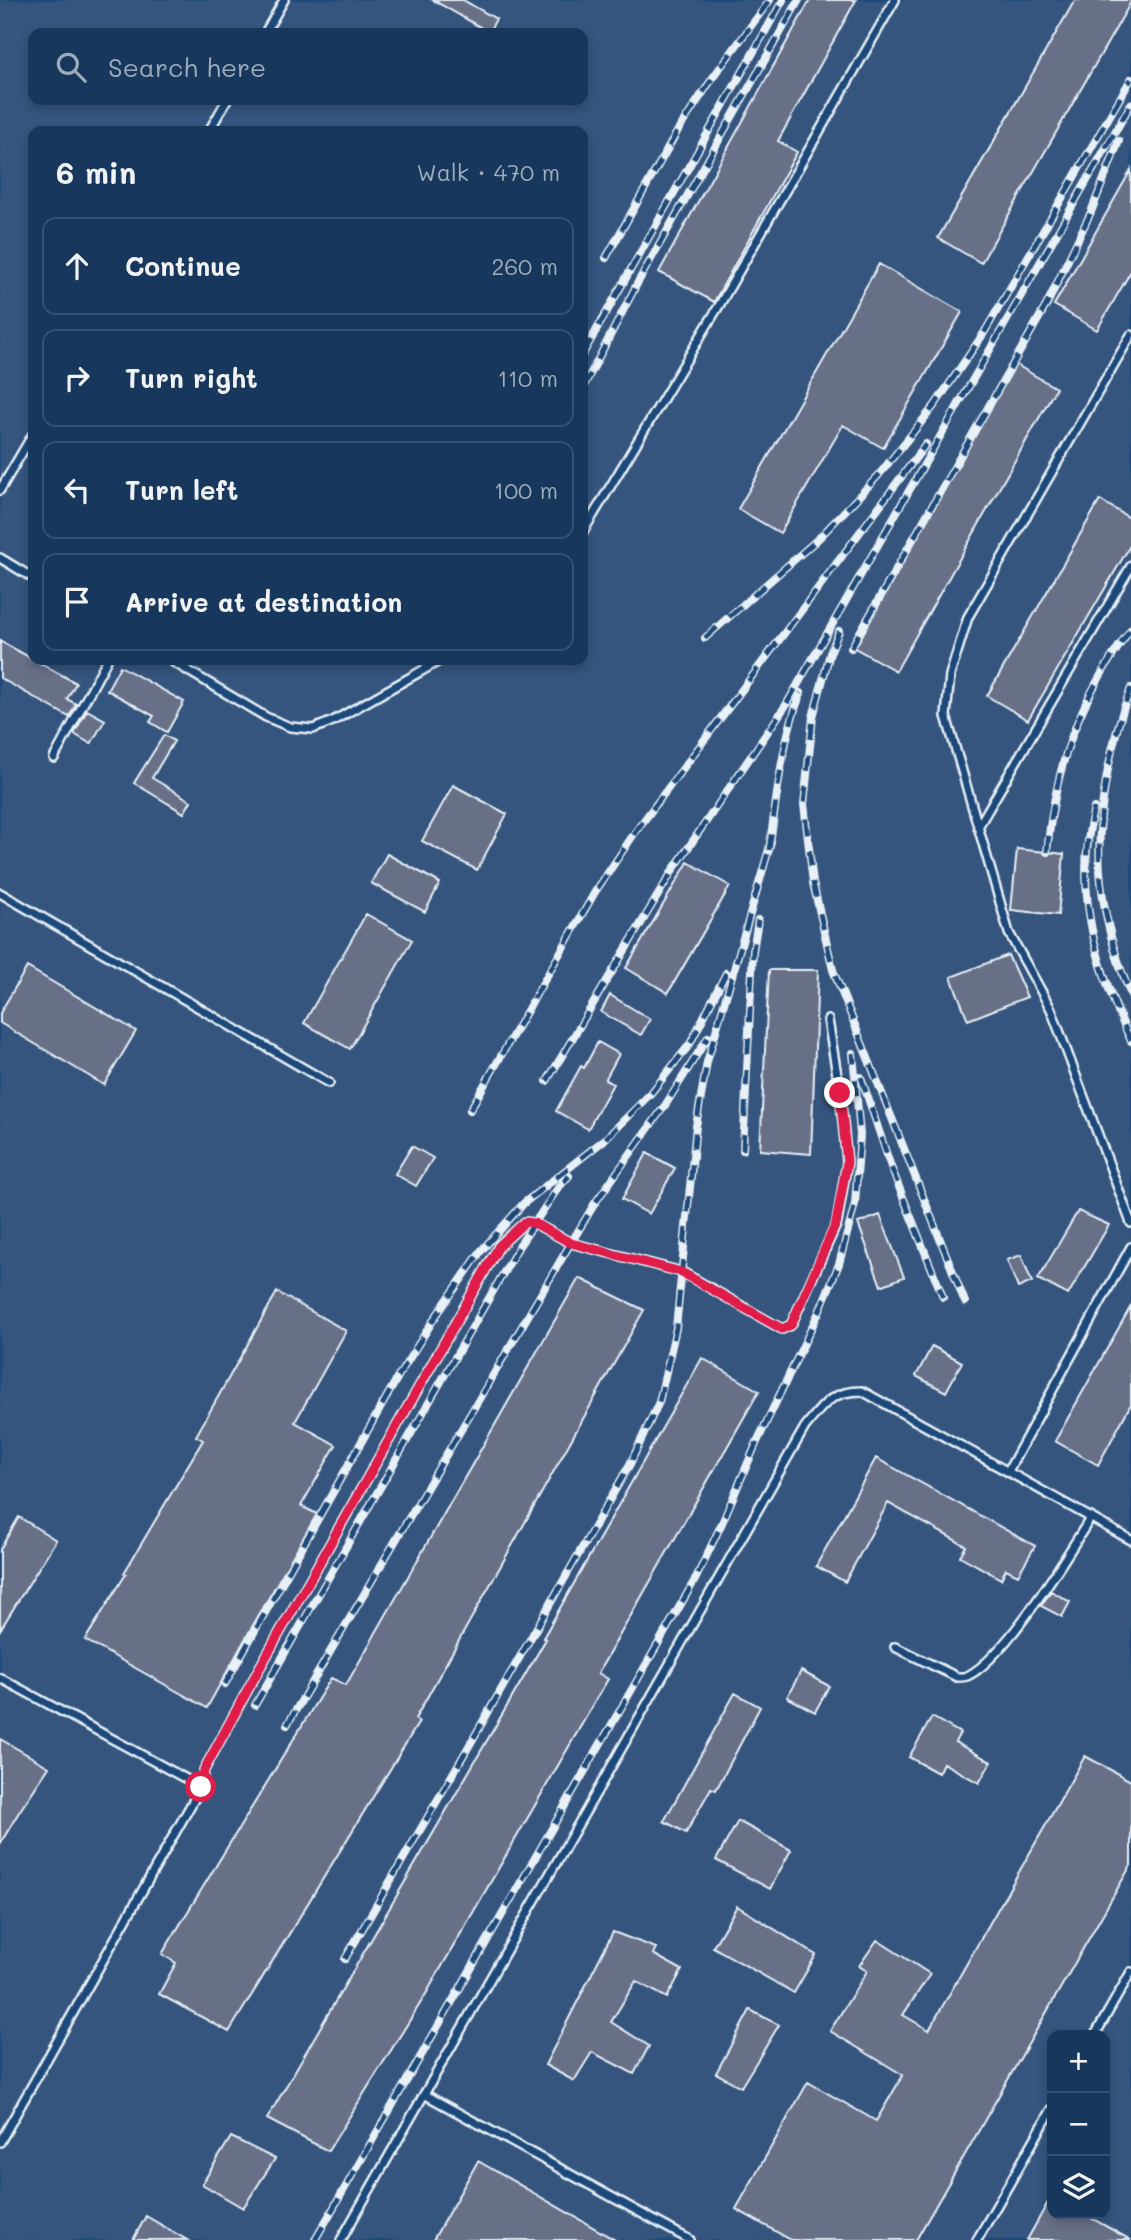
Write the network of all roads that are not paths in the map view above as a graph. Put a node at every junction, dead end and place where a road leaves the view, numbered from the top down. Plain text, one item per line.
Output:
1 (284, 0) edge
2 (895, 0) edge
3 (268, 28) edge
4 (224, 105) edge
5 (212, 126) edge
6 (1131, 335) edge
7 (28, 442) edge
8 (25, 448) junction
9 (28, 450) edge
10 (0, 490) edge
11 (588, 524) edge
12 (0, 558) edge
13 (1131, 566) edge
14 (28, 575) edge
15 (104, 665) edge
16 (178, 665) edge
17 (432, 665) edge
18 (54, 758) dead end
19 (978, 827) junction
20 (0, 893) edge
21 (828, 1020) dead end
22 (329, 1083) dead end
23 (1131, 1223) edge
24 (1131, 1247) edge
25 (1008, 1471) junction
26 (1091, 1517) junction
27 (1131, 1540) edge
28 (895, 1647) dead end
29 (0, 1678) edge
30 (201, 1787) junction
31 (1131, 1972) edge
32 (1098, 2030) edge
33 (424, 2094) junction
34 (1047, 2118) edge
35 (0, 2141) edge
36 (341, 2240) edge
37 (690, 2240) edge
38 (977, 2240) edge

1 - 3 lane
2 - 11 lane
4 - 5 lane
6 - 19 lane
7 - 8 lane
8 - 9 lane
8 - 10 lane
12 - 14 lane
13 - 19 lane
15 - 18 lane
16 - 17 lane
19 - 23 lane
20 - 22 lane
21 - 30 lane
24 - 25 lane
25 - 26 lane
25 - 33 lane
26 - 27 lane
26 - 28 lane
29 - 30 lane
30 - 35 lane
31 - 32 lane
33 - 36 lane
33 - 37 lane
34 - 38 lane

